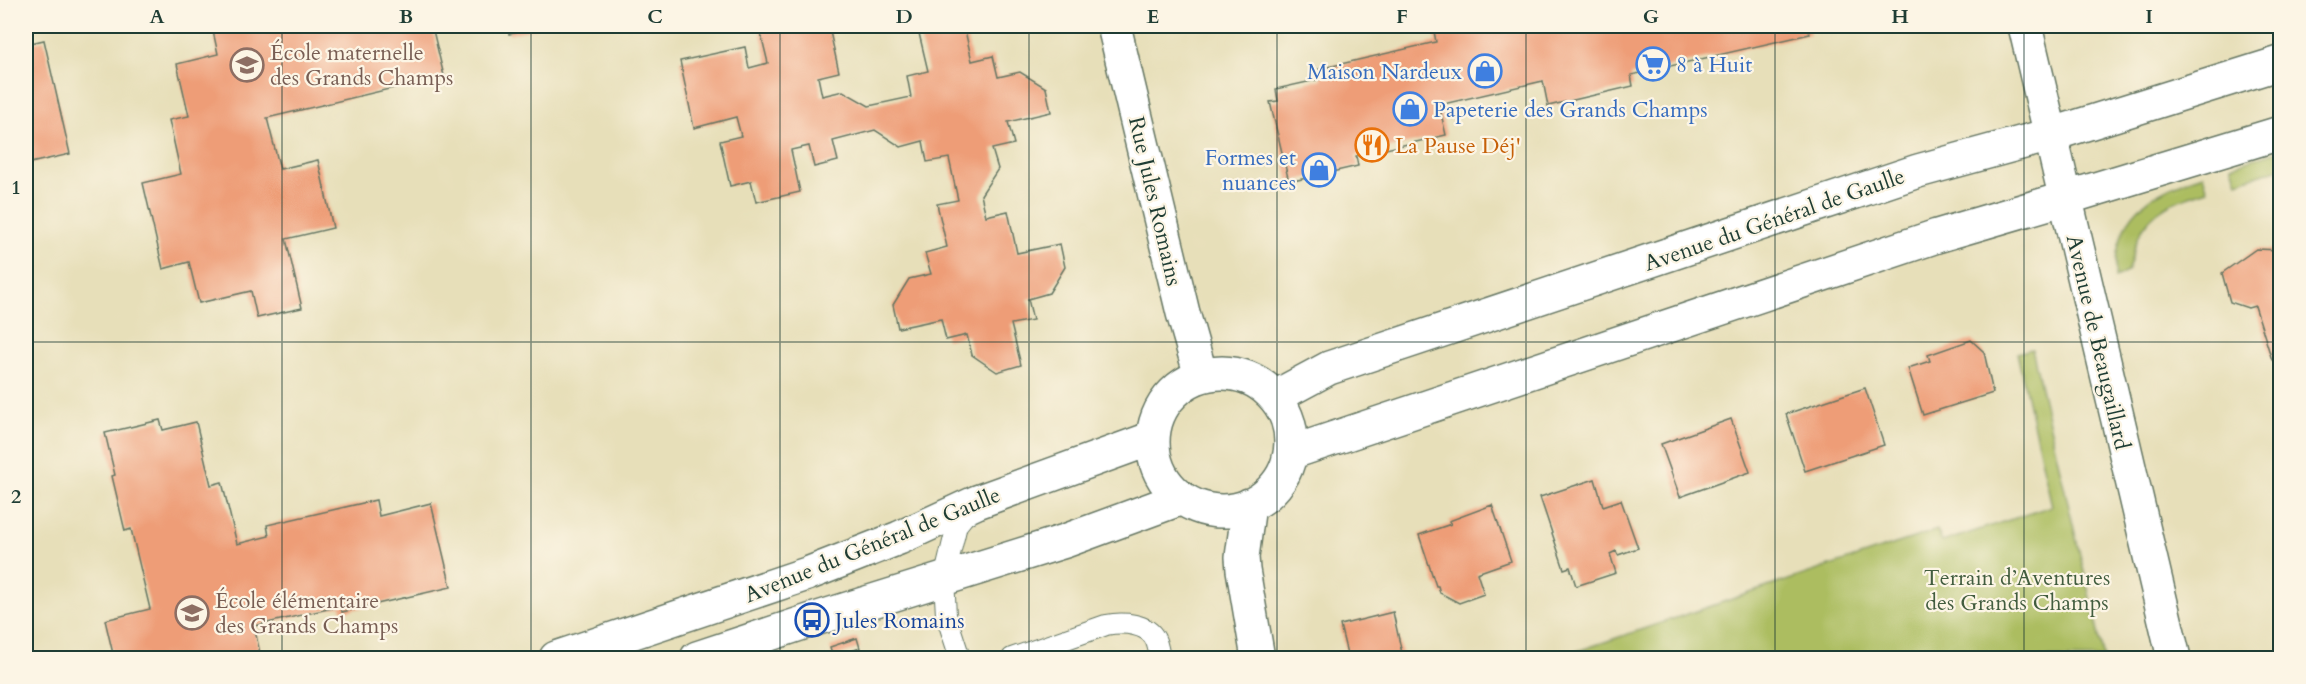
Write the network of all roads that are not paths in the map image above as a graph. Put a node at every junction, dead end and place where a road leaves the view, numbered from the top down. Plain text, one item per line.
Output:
1 (1114, 26) edge
2 (2025, 26) edge
3 (2280, 63) edge
4 (2280, 133) edge
5 (2050, 135) junction
6 (2066, 198) junction
7 (1201, 376) junction
8 (1275, 397) junction
9 (1153, 438) junction
10 (1290, 453) junction
11 (1182, 498) junction
12 (976, 502) junction
13 (1249, 506) junction
14 (944, 579) junction
15 (556, 658) edge
16 (697, 658) edge
17 (960, 658) edge
18 (1011, 658) edge
19 (1160, 658) edge
20 (1258, 658) edge
21 (2174, 658) edge

1 - 7 street, Rue Jules Romains
2 - 5 street, Avenue de Beaugaillard
3 - 5 street, Avenue du Général de Gaulle
4 - 6 street
5 - 6 street, Avenue de Beaugaillard
5 - 8 street, Avenue du Général de Gaulle
6 - 10 street
6 - 21 street, Avenue de Beaugaillard
7 - 8 street
7 - 9 street
8 - 10 street
9 - 11 street
9 - 12 street, Avenue du Général de Gaulle
10 - 13 street
11 - 13 street
11 - 14 street, Avenue du Général de Gaulle
12 - 14 lane
12 - 15 street, Avenue du Général de Gaulle
13 - 20 street
14 - 16 street, Avenue du Général de Gaulle
14 - 17 lane
18 - 19 lane

